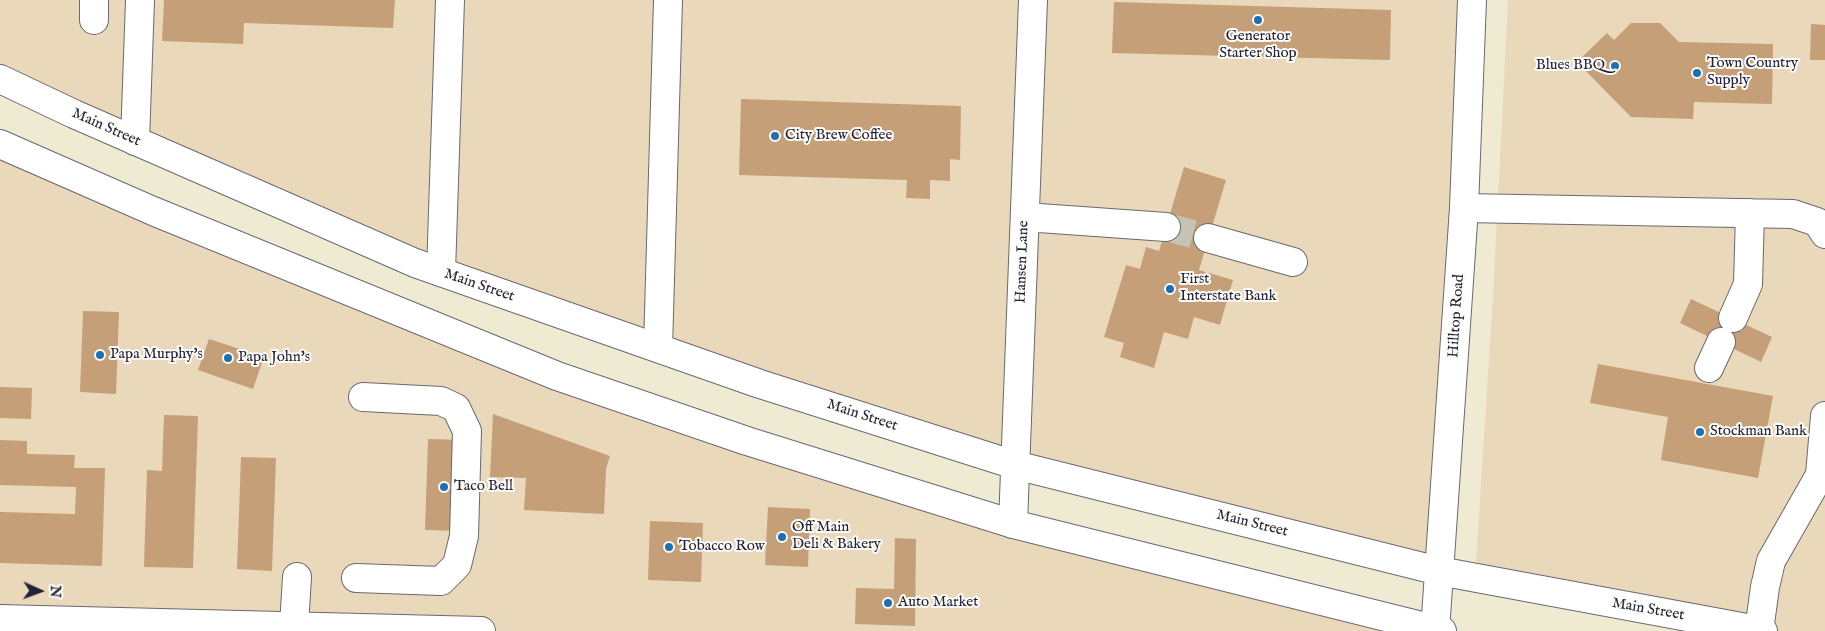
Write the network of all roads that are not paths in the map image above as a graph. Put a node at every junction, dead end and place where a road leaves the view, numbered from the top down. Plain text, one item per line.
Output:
1 (140, 0) edge
2 (450, 0) edge
3 (668, 0) edge
4 (1033, 0) edge
5 (1472, 0) edge
6 (0, 79) edge
7 (135, 141) junction
8 (0, 144) edge
9 (1464, 208) junction
10 (1750, 213) junction
11 (1025, 217) junction
12 (1166, 227) tunnel mouth
13 (1825, 234) edge
14 (1208, 238) tunnel mouth
15 (1293, 262) dead end
16 (441, 272) junction
17 (1733, 318) dead end
18 (1721, 342) dead end
19 (658, 348) junction
20 (1709, 368) dead end
21 (363, 397) dead end
22 (1825, 416) edge
23 (1015, 465) junction
24 (1012, 524) junction
25 (1439, 571) junction
26 (297, 577) dead end
27 (356, 578) dead end
28 (0, 619) edge
29 (294, 626) junction
30 (256, 628) edge
31 (481, 631) edge
32 (1437, 631) edge
33 (1761, 631) edge

1 - 7 main road
2 - 16 main road
3 - 19 main road
4 - 11 main road, Hansen Lane
5 - 9 main road, Hilltop Road
6 - 7 main road, Main Street
7 - 16 main road, Main Street
8 - 24 main road
9 - 10 main road
9 - 25 main road, Hilltop Road
10 - 13 main road
10 - 17 main road
11 - 12 main road
11 - 23 main road, Hansen Lane
14 - 15 main road
16 - 19 main road, Main Street
18 - 20 main road
19 - 23 main road, Main Street
21 - 27 main road
22 - 33 main road
23 - 24 main road, Hansen Lane
23 - 25 main road, Main Street
24 - 32 main road
25 - 32 main road, Hilltop Road
25 - 33 main road, Main Street
26 - 29 main road
28 - 30 main road
29 - 30 main road
29 - 31 main road

